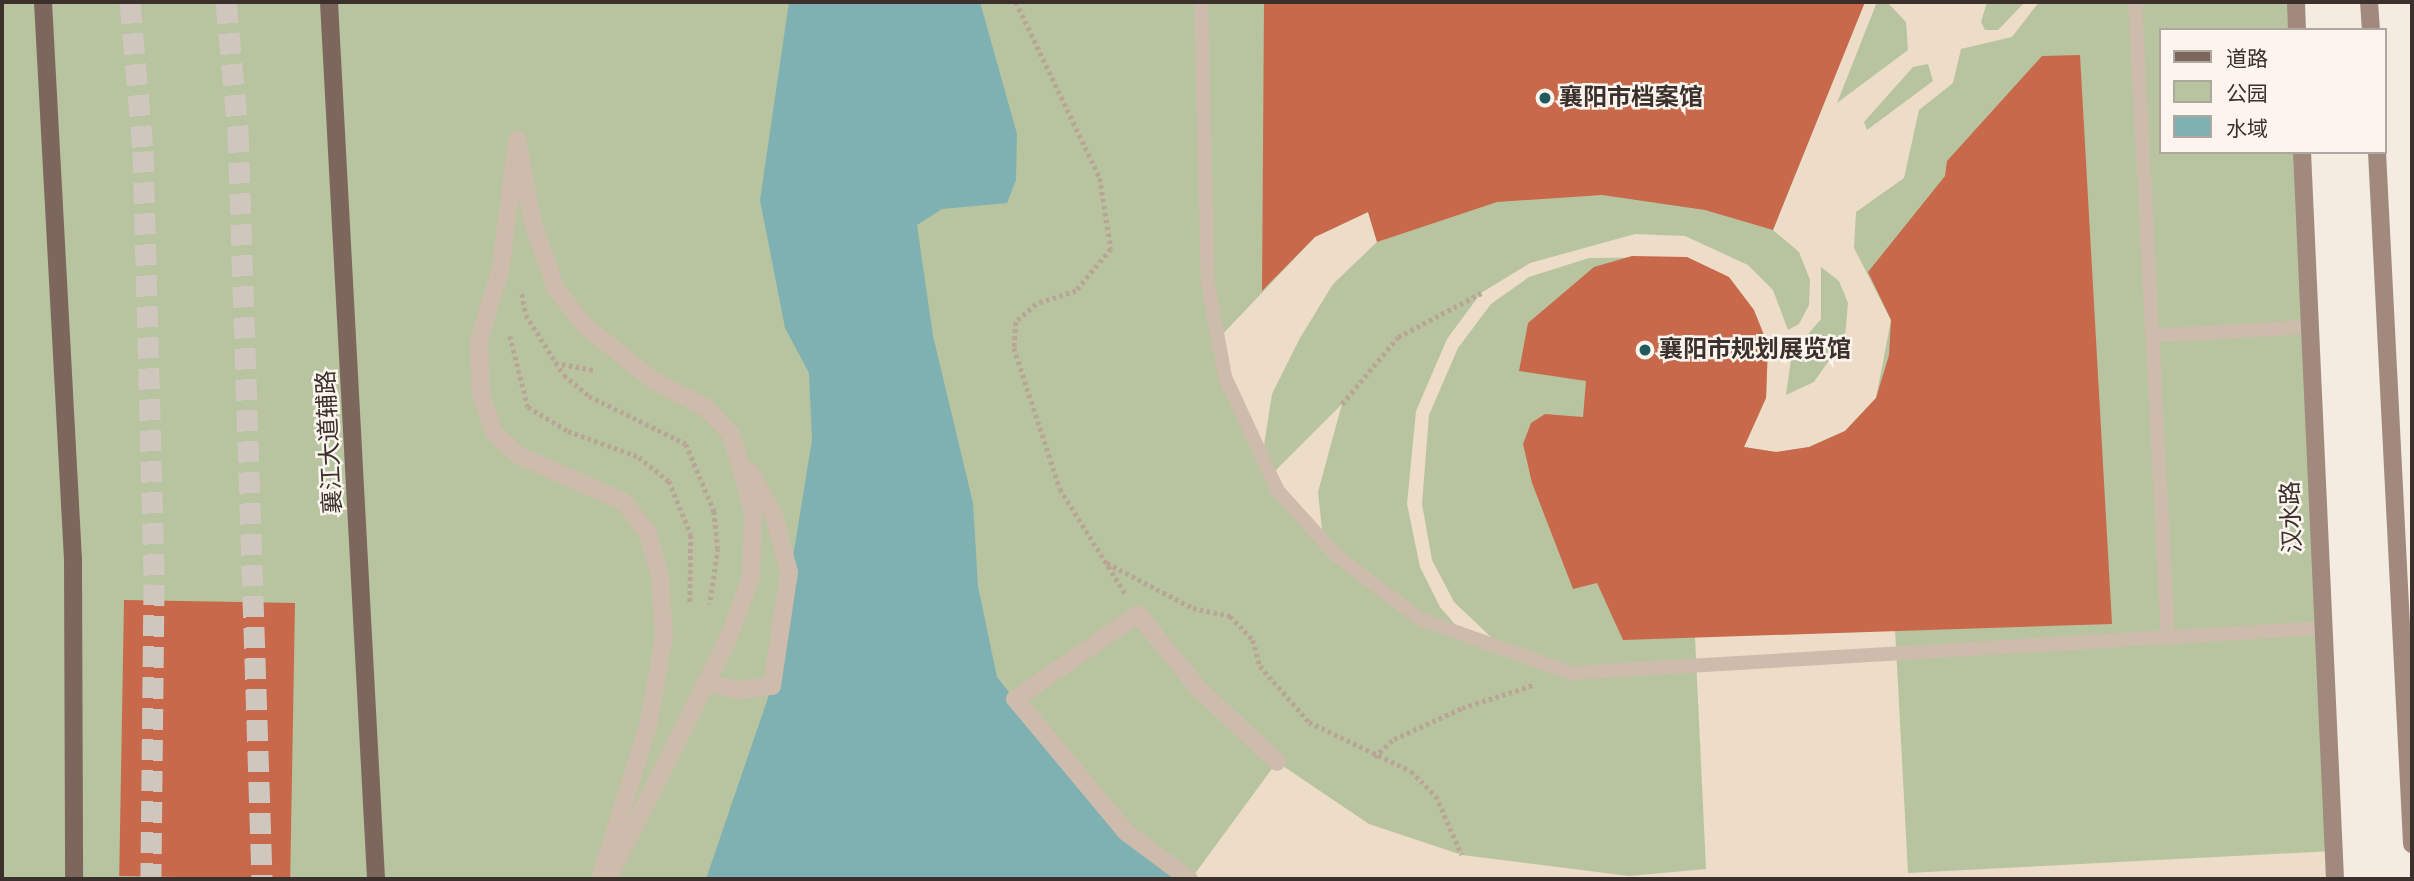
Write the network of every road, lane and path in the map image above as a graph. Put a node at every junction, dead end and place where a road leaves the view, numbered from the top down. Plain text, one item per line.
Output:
1 (43, 2) edge
2 (329, 2) edge
3 (1016, 2) edge
4 (1201, 2) edge
5 (2135, 2) edge
6 (2296, 2) edge
7 (2369, 2) edge
8 (2297, 28) edge
9 (2371, 28) edge
10 (2302, 154) edge
11 (2377, 154) edge
12 (519, 279) dead end
13 (1481, 293) dead end
14 (509, 327) dead end
15 (2309, 327) junction
16 (2152, 336) junction
17 (1342, 404) dead end
18 (731, 434) junction
19 (1106, 563) junction
20 (690, 610) dead end
21 (1138, 614) junction
22 (706, 620) dead end
23 (2321, 628) junction
24 (2168, 638) junction
25 (1571, 673) junction
26 (705, 682) junction
27 (2408, 696) edge
28 (1374, 758) junction
29 (1277, 762) dead end
30 (2412, 844) edge
31 (1462, 855) dead end
32 (74, 879) edge
33 (376, 879) edge
34 (600, 879) edge
35 (608, 879) edge
36 (1189, 879) edge
37 (2335, 879) edge

1 - 32 main road
2 - 33 main road, 襄江大道辅路
3 - 19 path
4 - 25 lane
5 - 16 lane
6 - 8 main road
7 - 9 main road
10 - 15 main road, 汉水路
11 - 27 main road
12 - 22 path
13 - 17 path
14 - 20 path
15 - 16 lane
15 - 23 main road, 汉水路
16 - 24 lane
18 - 26 street
18 - 26 street
18 - 34 street
19 - 21 path
19 - 28 path
21 - 29 street
21 - 36 street
23 - 24 lane
23 - 37 main road, 汉水路
24 - 25 lane
25 - 28 path
26 - 35 street
27 - 30 main road
28 - 31 path

